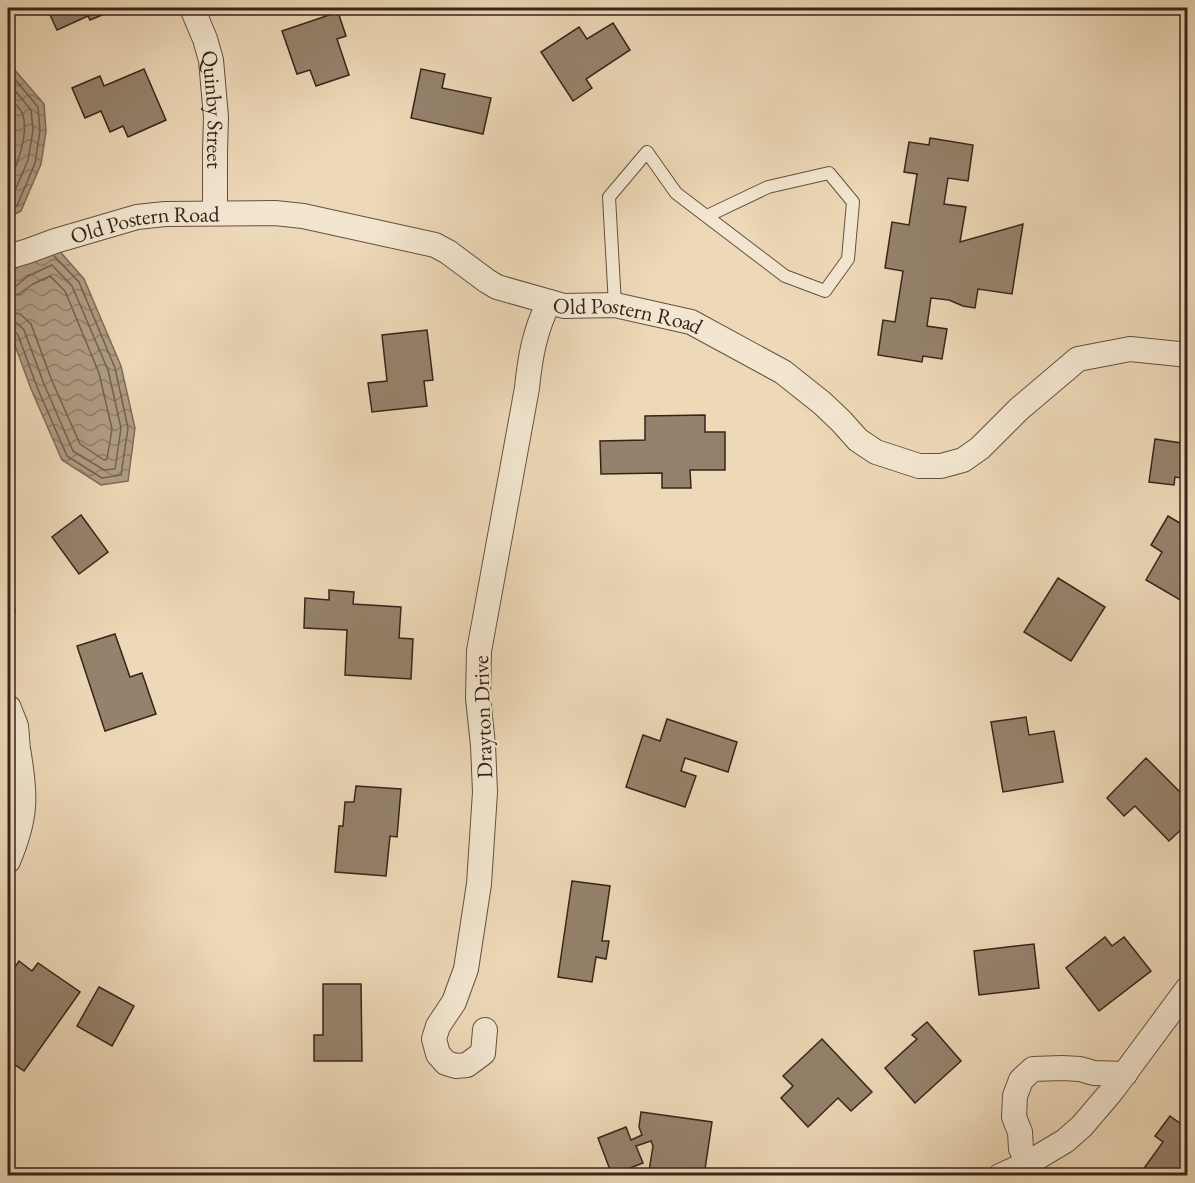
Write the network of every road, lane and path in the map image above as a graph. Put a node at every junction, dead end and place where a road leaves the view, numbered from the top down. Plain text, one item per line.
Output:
1 (192, 8) edge
2 (216, 213) junction
3 (707, 216) junction
4 (8, 257) edge
5 (549, 302) junction
6 (615, 305) junction
7 (1188, 356) edge
8 (9, 708) dead end
9 (8, 861) edge
10 (1188, 988) edge
11 (485, 1030) dead end
12 (1125, 1074) junction
13 (1028, 1163) junction
14 (1000, 1176) edge

1 - 2 street, Quinby Street
2 - 4 street, Old Postern Road
2 - 5 street, Old Postern Road
3 - 3 lane
3 - 6 lane
5 - 6 street, Old Postern Road
5 - 11 street, Drayton Drive
6 - 7 street, Old Postern Road
8 - 9 street
10 - 12 street
12 - 13 street
12 - 13 street
13 - 14 street

